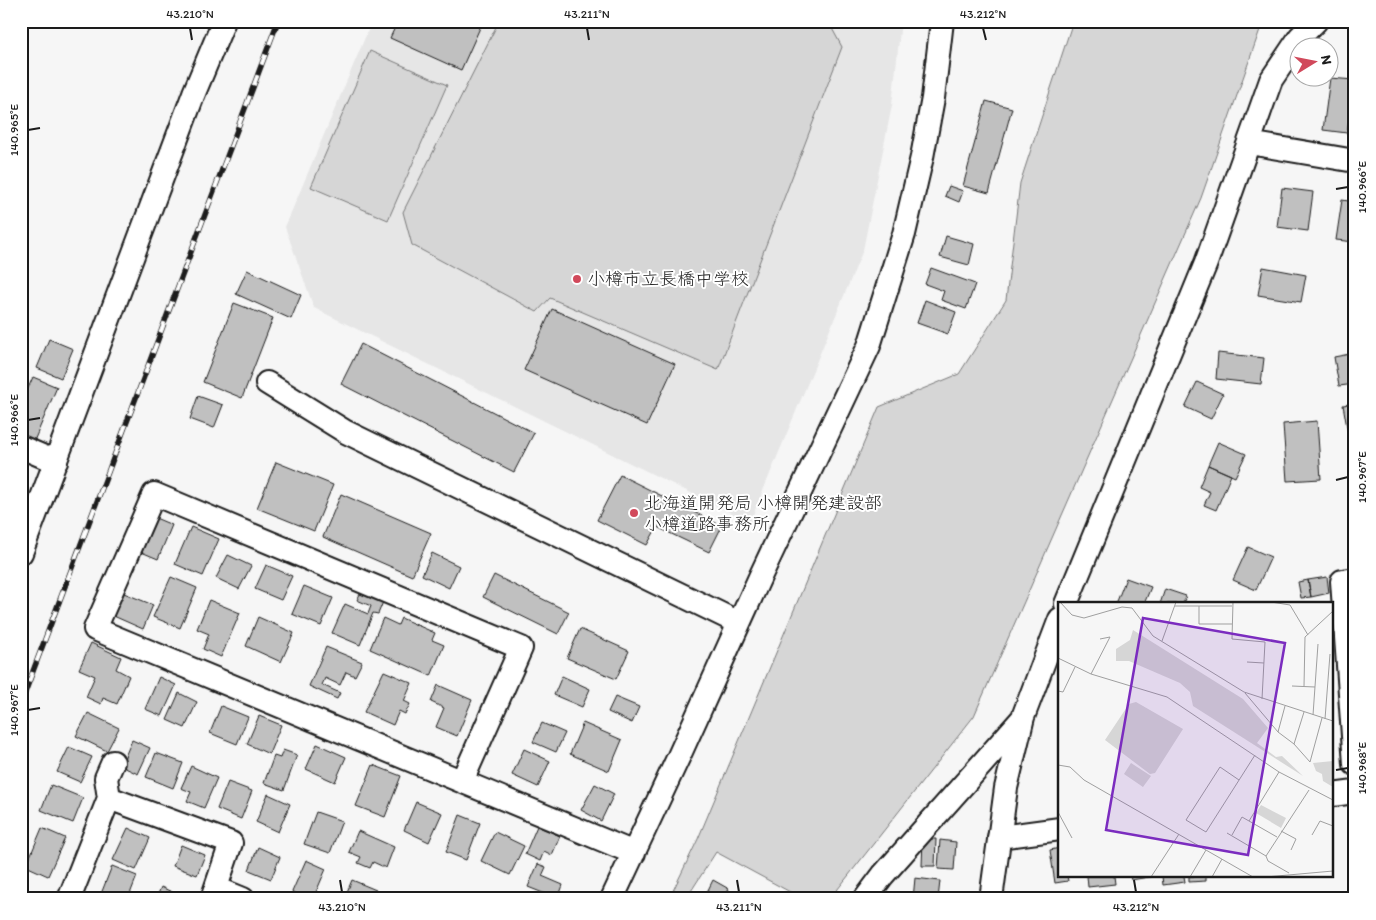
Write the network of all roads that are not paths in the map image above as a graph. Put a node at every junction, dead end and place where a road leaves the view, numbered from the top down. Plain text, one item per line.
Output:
1 (224, 21) edge
2 (1316, 21) edge
3 (941, 22) edge
4 (1250, 143) junction
5 (1355, 161) edge
6 (267, 382) dead end
7 (21, 447) edge
8 (56, 462) junction
9 (21, 553) edge
10 (1355, 579) edge
11 (1067, 602) edge
12 (739, 623) junction
13 (1058, 624) edge
14 (1023, 717) junction
15 (113, 762) dead end
16 (1355, 764) edge
17 (462, 781) junction
18 (1355, 792) edge
19 (1334, 795) edge
20 (109, 798) junction
21 (1058, 830) edge
22 (999, 837) junction
23 (634, 853) junction
24 (214, 893) edge
25 (69, 899) edge
26 (243, 899) edge
27 (612, 899) edge
28 (865, 899) edge
29 (991, 899) edge

1 - 8 street
2 - 4 street
3 - 12 street
4 - 5 street
4 - 11 street
6 - 12 street
7 - 8 street
8 - 9 street
10 - 16 street
12 - 23 street
13 - 14 street
14 - 22 street
14 - 28 street
15 - 20 street
17 - 17 street
17 - 23 street
18 - 19 street
20 - 24 street
20 - 25 street
21 - 22 street
22 - 29 street
23 - 27 street
24 - 26 street

